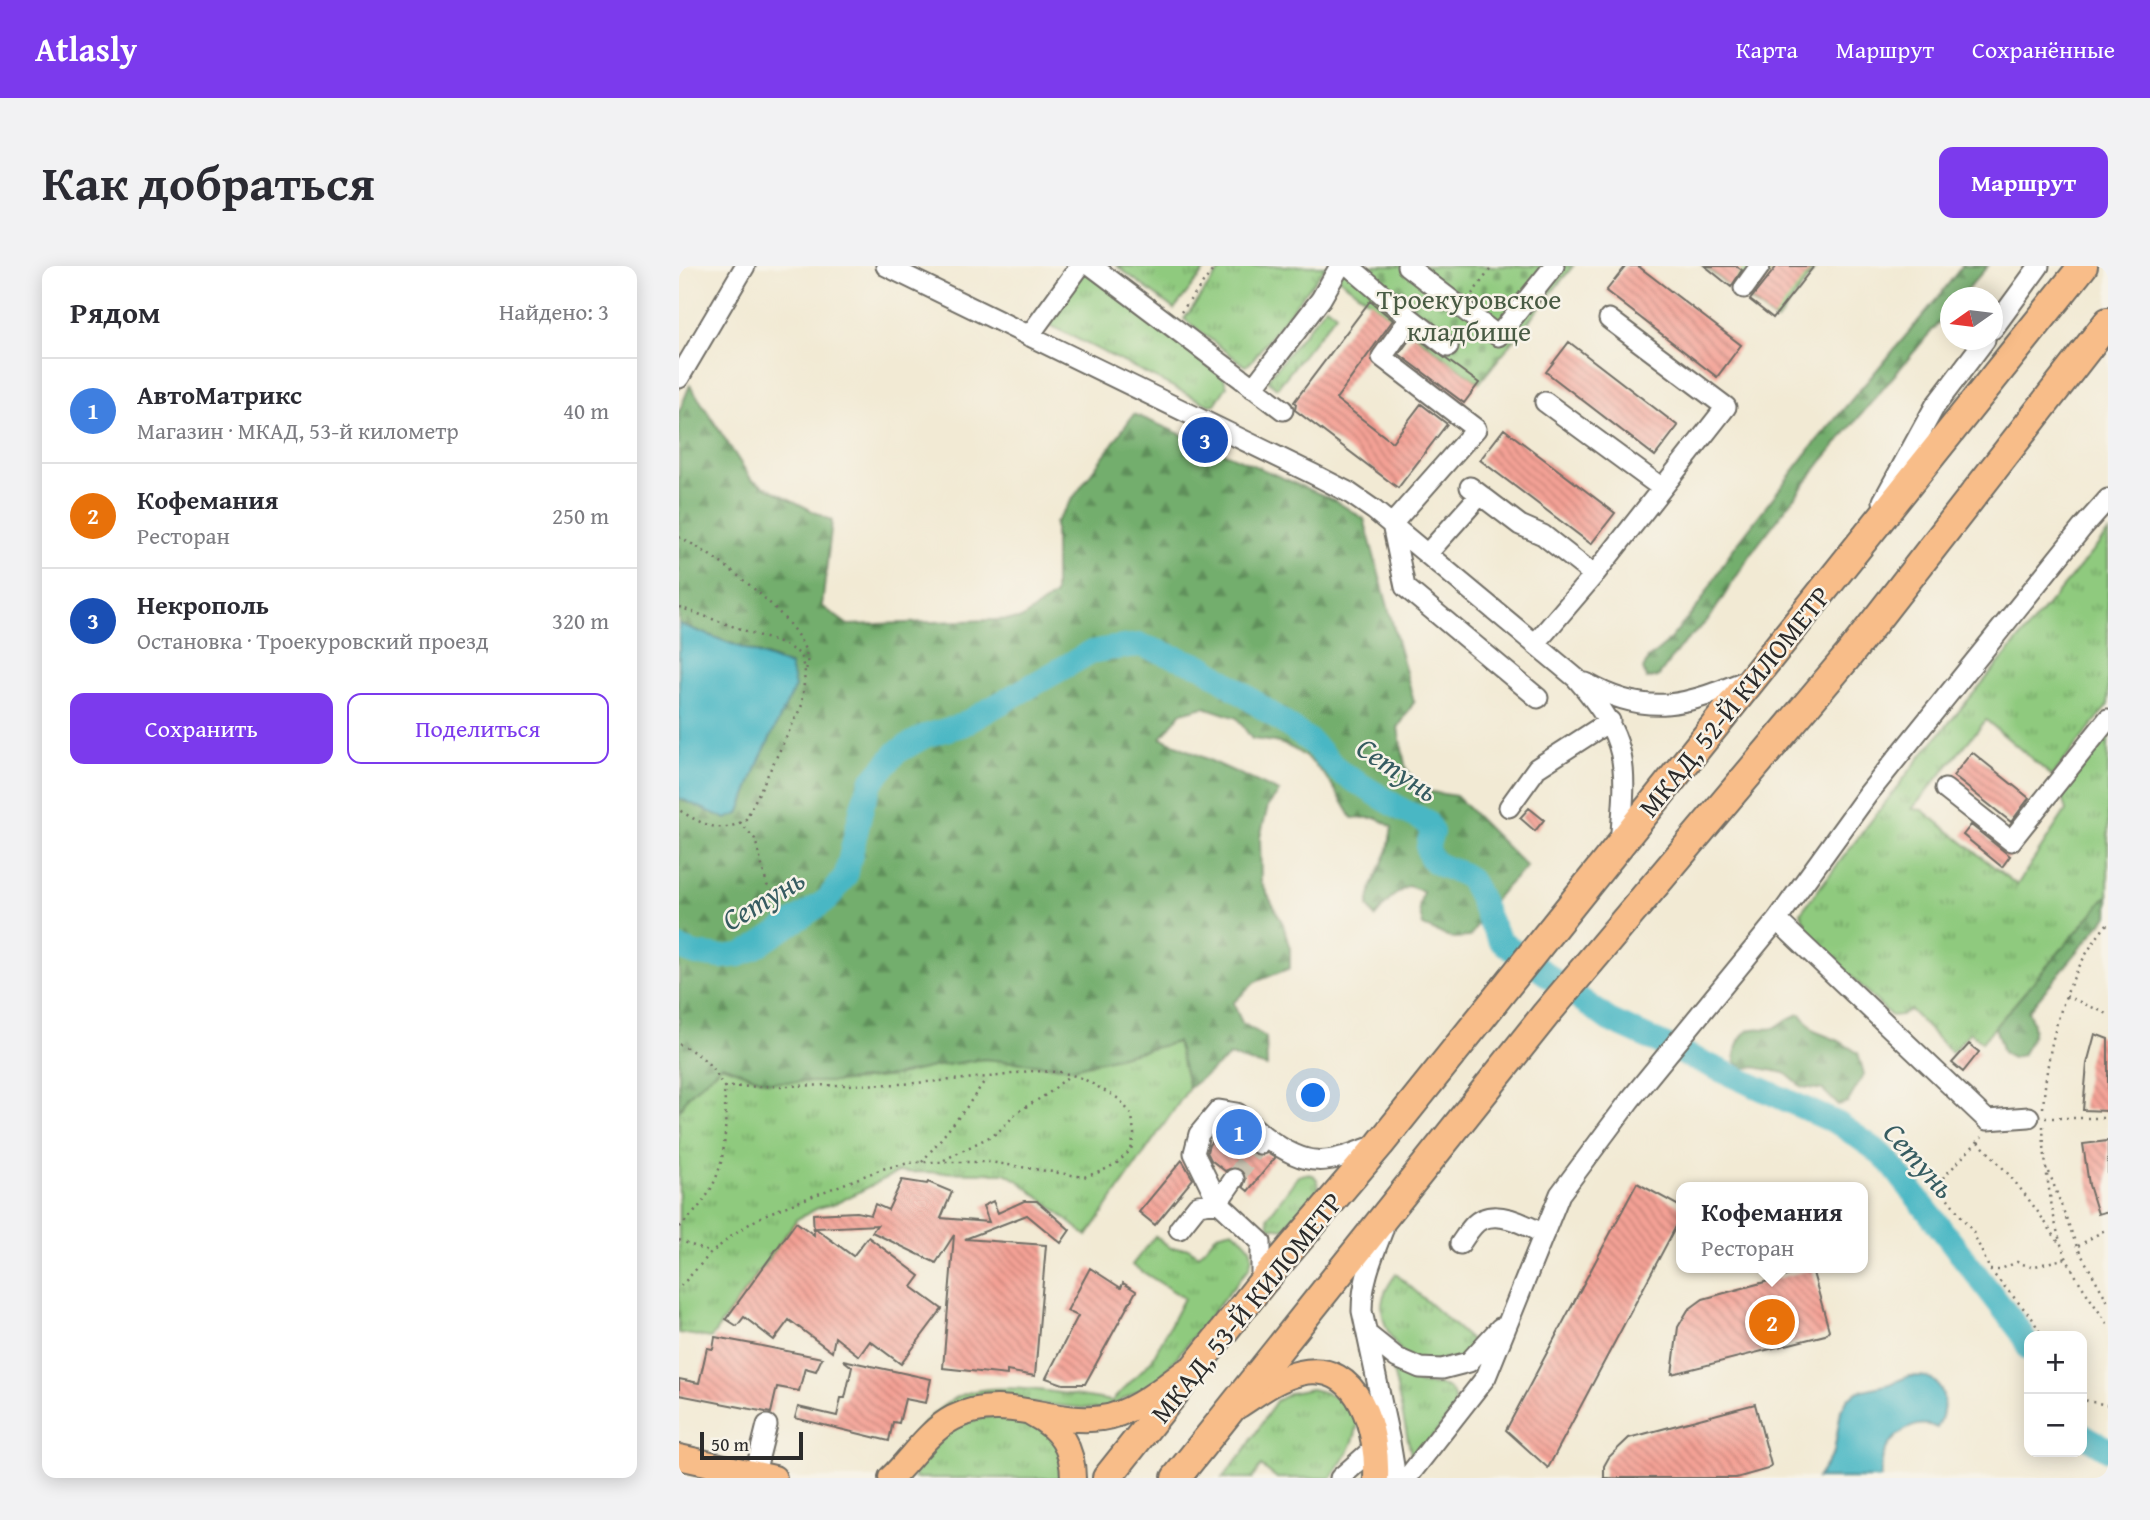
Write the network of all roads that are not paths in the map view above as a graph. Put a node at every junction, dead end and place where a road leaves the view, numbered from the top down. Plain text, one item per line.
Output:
1 (745, 266) edge
2 (886, 266) edge
3 (1080, 266) edge
4 (1092, 266) edge
5 (1340, 266) edge
6 (1349, 266) edge
7 (1407, 266) edge
8 (1554, 266) edge
9 (2039, 266) edge
10 (2083, 266) edge
11 (1758, 267) edge
12 (1744, 288) dead end
13 (2003, 315) edge
14 (1411, 318) junction
15 (1609, 319) dead end
16 (2108, 322) edge
17 (1029, 336) junction
18 (1448, 347) dead end
19 (1977, 350) edge
20 (679, 378) edge
21 (1253, 388) junction
22 (1545, 402) dead end
23 (1283, 410) dead end
24 (1662, 488) junction
25 (2108, 499) edge
26 (1392, 524) junction
27 (1858, 546) junction
28 (1427, 554) junction
29 (1594, 575) junction
30 (1535, 644) junction
31 (1576, 678) junction
32 (1751, 678) junction
33 (1538, 698) dead end
34 (2108, 719) edge
35 (1609, 721) junction
36 (1945, 789) dead end
37 (1509, 807) dead end
38 (1620, 843) junction
39 (1777, 920) junction
40 (2036, 1118) road end
41 (1383, 1140) junction
42 (1422, 1171) joint
43 (1234, 1179) tunnel mouth
44 (1218, 1202) junction
45 (1392, 1206) junction
46 (1179, 1230) dead end
47 (1544, 1234) junction
48 (1460, 1244) dead end
49 (1261, 1284) junction
50 (1507, 1319) junction
51 (1367, 1334) junction
52 (1198, 1362) junction
53 (1442, 1369) junction
54 (1463, 1404) junction
55 (1030, 1412) junction
56 (1226, 1414) junction
57 (767, 1425) dead end
58 (1375, 1447) junction
59 (679, 1457) edge
60 (679, 1472) edge
61 (900, 1473) edge
62 (764, 1475) edge
63 (706, 1478) edge
64 (1073, 1478) edge
65 (1107, 1478) edge
66 (1176, 1478) edge
67 (1340, 1478) edge
68 (1376, 1478) edge
69 (1393, 1478) edge
70 (1407, 1478) edge

1 - 20 street
2 - 17 street
3 - 17 street
4 - 21 street
5 - 21 street
6 - 14 street
7 - 8 street
9 - 13 street
10 - 27 highway, МКАД, 52-Й КИЛОМЕТР
11 - 12 street
14 - 18 street
14 - 26 street
15 - 24 street
16 - 42 highway, МКАД, 52-Й КИЛОМЕТР
17 - 26 street
19 - 27 street
21 - 23 street
22 - 24 street
24 - 29 street
25 - 39 street
26 - 28 street
26 - 33 street
27 - 32 highway, МКАД, 52-Й КИЛОМЕТР
28 - 29 street
28 - 30 street
29 - 30 street
30 - 31 street
31 - 32 street
31 - 35 street
32 - 38 highway, МКАД, 52-Й КИЛОМЕТР
34 - 36 street
35 - 37 street
35 - 38 street
38 - 41 highway, МКАД, 52-Й КИЛОМЕТР
39 - 40 street
39 - 47 street
41 - 44 street
41 - 49 highway, МКАД, 53-Й КИЛОМЕТР
42 - 45 highway, МКАД, 53-Й КИЛОМЕТР
43 - 44 street
44 - 46 street
44 - 49 street
45 - 51 street
45 - 56 highway, МКАД, 53-Й КИЛОМЕТР
47 - 48 street
47 - 50 street
49 - 52 highway, МКАД, 53-Й КИЛОМЕТР
50 - 53 street
50 - 54 street
51 - 53 street
51 - 69 street
52 - 55 main road
52 - 65 highway, МКАД, 53-Й КИЛОМЕТР
53 - 54 street
54 - 70 street
55 - 61 main road
55 - 64 main road
56 - 58 main road
56 - 66 highway, МКАД, 53-Й КИЛОМЕТР
57 - 62 street
58 - 67 street
58 - 68 main road
59 - 62 main road
60 - 63 main road

